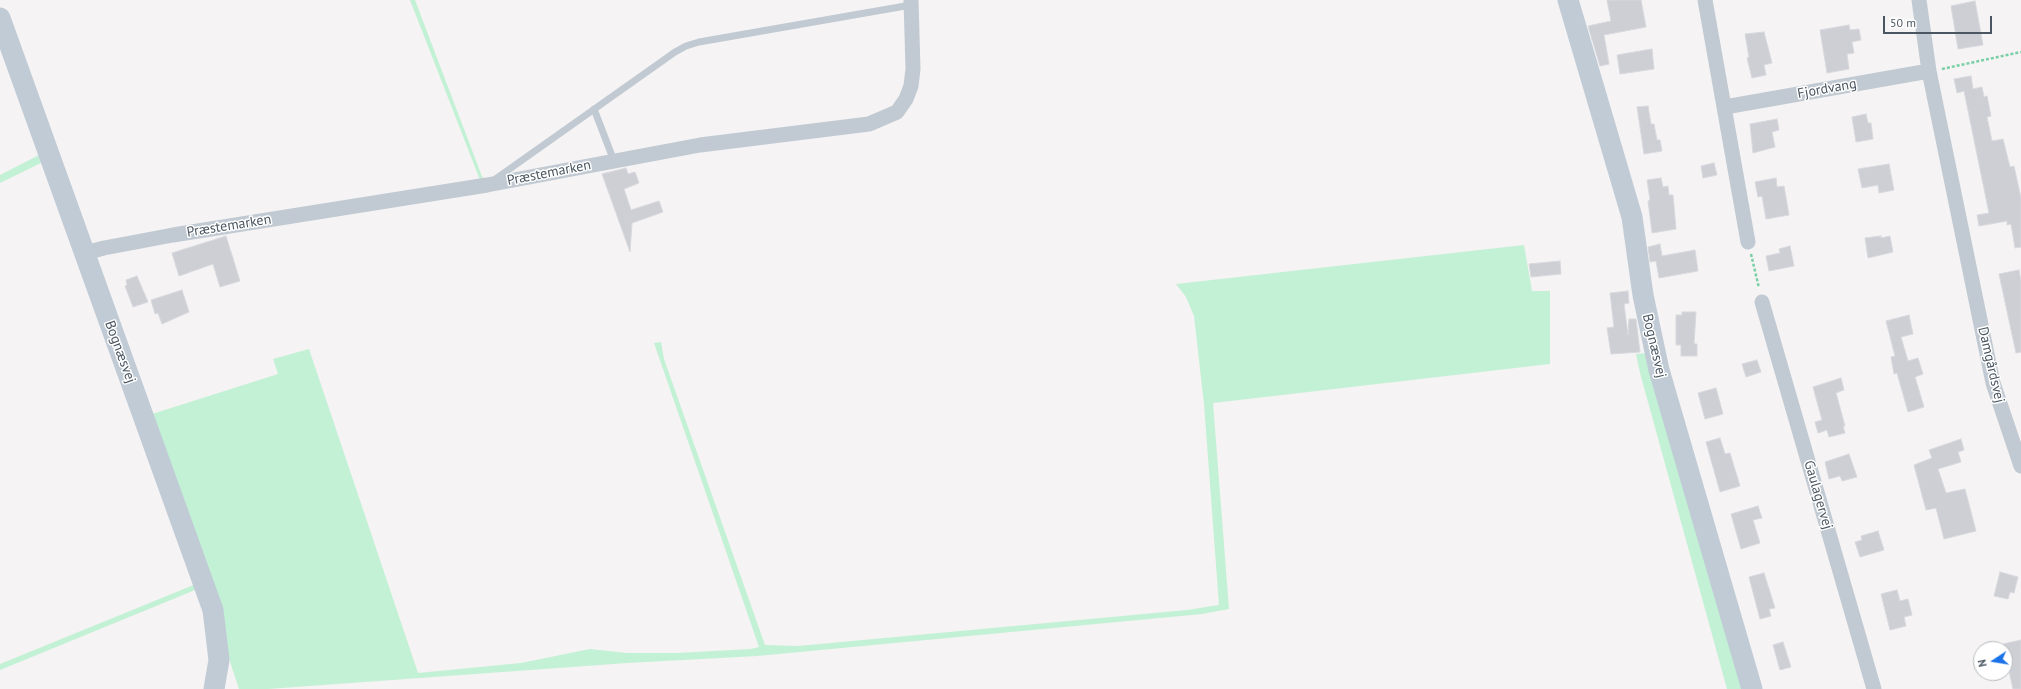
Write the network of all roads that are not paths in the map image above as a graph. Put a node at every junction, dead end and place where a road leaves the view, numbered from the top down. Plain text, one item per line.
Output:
1 (1568, 0) edge
2 (1705, 0) edge
3 (1919, 0) edge
4 (911, 2) edge
5 (0, 18) edge
6 (1929, 72) junction
7 (1725, 107) junction
8 (594, 109) junction
9 (614, 161) junction
10 (487, 185) junction
11 (1748, 242) road end
12 (85, 253) junction
13 (1762, 302) road end
14 (2021, 466) edge
15 (214, 689) edge
16 (1752, 689) edge
17 (1874, 689) edge

1 - 16 street, Bognæsvej
2 - 7 street
3 - 6 street
4 - 8 lane
4 - 9 street, Præstemarken
5 - 12 street, Bognæsvej
6 - 7 street, Fjordvang
6 - 14 street, Damgårdsvej
7 - 11 street
8 - 9 lane
8 - 10 lane
9 - 10 street, Præstemarken
10 - 12 street, Præstemarken
12 - 15 street, Bognæsvej
13 - 17 street, Gaulagervej

